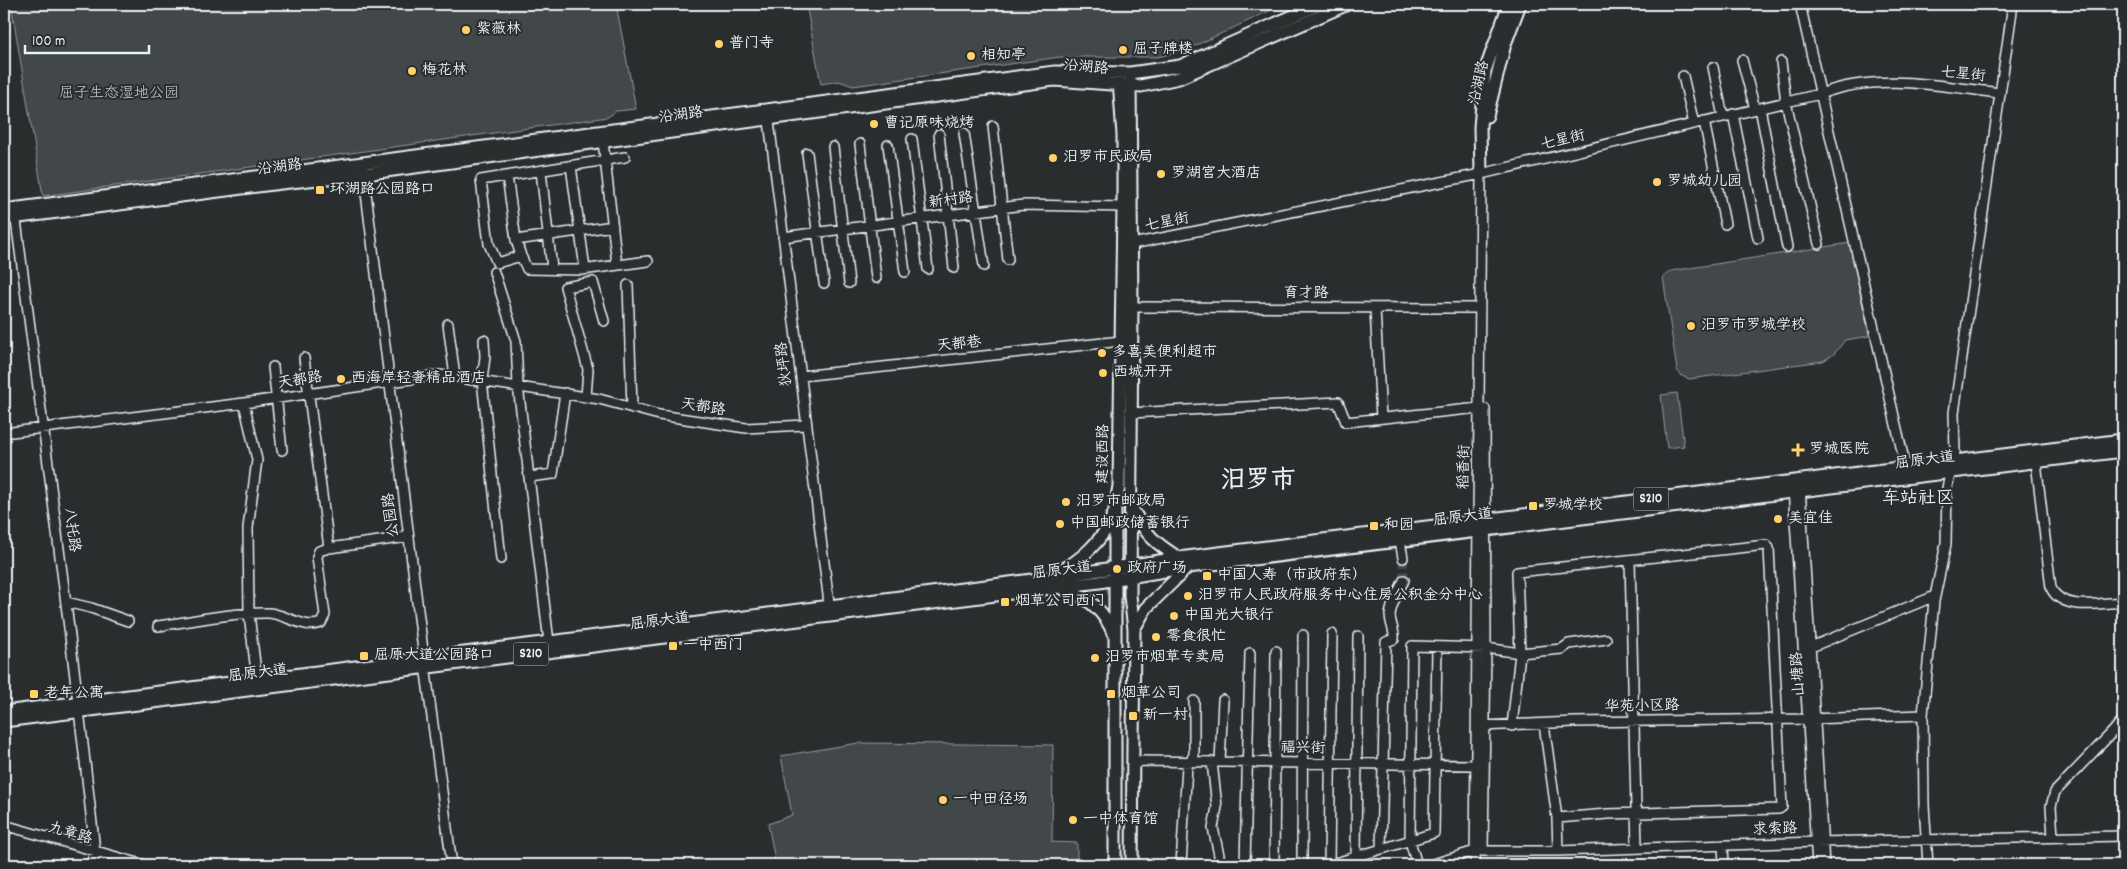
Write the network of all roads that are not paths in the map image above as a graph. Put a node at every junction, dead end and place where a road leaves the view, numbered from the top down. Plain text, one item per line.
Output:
1 (1320, 4) edge
2 (1348, 4) edge
3 (1520, 4) edge
4 (1800, 4) edge
5 (2013, 4) edge
6 (1506, 7) edge
7 (1742, 60) dead end
8 (1781, 62) dead end
9 (1713, 67) dead end
10 (1180, 72) junction
11 (1125, 73) junction
12 (1683, 76) dead end
13 (1124, 86) junction
14 (2000, 93) junction
15 (1820, 94) junction
16 (1786, 102) junction
17 (1758, 109) junction
18 (768, 114) junction
19 (1733, 114) junction
20 (1723, 117) junction
21 (1704, 121) junction
22 (1694, 124) junction
23 (993, 126) dead end
24 (964, 133) dead end
25 (938, 134) dead end
26 (912, 139) dead end
27 (603, 141) junction
28 (860, 144) dead end
29 (888, 145) dead end
30 (833, 147) dead end
31 (807, 153) dead end
32 (625, 158) dead end
33 (605, 160) junction
34 (362, 162) junction
35 (571, 166) junction
36 (541, 171) junction
37 (364, 174) junction
38 (1484, 174) junction
39 (507, 176) junction
40 (1123, 207) junction
41 (1003, 208) junction
42 (975, 212) junction
43 (9, 214) edge
44 (948, 215) junction
45 (922, 219) junction
46 (898, 222) junction
47 (1726, 224) dead end
48 (613, 226) junction
49 (870, 226) junction
50 (843, 229) junction
51 (580, 231) junction
52 (818, 232) junction
53 (547, 236) junction
54 (783, 237) junction
55 (1758, 238) dead end
56 (516, 240) junction
57 (1132, 244) junction
58 (1819, 244) dead end
59 (1787, 247) dead end
60 (521, 256) junction
61 (1008, 260) dead end
62 (648, 261) dead end
63 (617, 265) junction
64 (984, 266) dead end
65 (954, 268) dead end
66 (552, 269) junction
67 (585, 269) junction
68 (928, 269) dead end
69 (494, 272) dead end
70 (905, 272) dead end
71 (876, 278) dead end
72 (824, 283) dead end
73 (849, 283) dead end
74 (628, 285) dead end
75 (1132, 307) junction
76 (1375, 308) junction
77 (1480, 308) junction
78 (604, 321) dead end
79 (448, 324) dead end
80 (484, 340) dead end
81 (1121, 341) junction
82 (304, 358) dead end
83 (273, 367) dead end
84 (801, 376) junction
85 (455, 377) junction
86 (482, 380) junction
87 (390, 381) junction
88 (518, 386) junction
89 (308, 393) junction
90 (565, 394) junction
91 (586, 397) junction
92 (276, 398) junction
93 (244, 403) junction
94 (632, 408) junction
95 (1479, 408) junction
96 (1130, 413) junction
97 (1381, 418) junction
98 (806, 425) junction
99 (44, 427) junction
100 (4, 433) edge
101 (2123, 440) edge
102 (282, 450) dead end
103 (2123, 450) edge
104 (2036, 462) junction
105 (1951, 467) junction
106 (1907, 473) junction
107 (529, 477) junction
108 (1797, 487) junction
109 (1132, 508) junction
110 (1116, 509) junction
111 (1482, 525) junction
112 (408, 537) junction
113 (1400, 541) junction
114 (329, 548) junction
115 (1179, 558) junction
116 (1402, 558) tunnel mouth
117 (501, 559) dead end
118 (1630, 560) junction
119 (1188, 567) junction
120 (1130, 570) junction
121 (1116, 573) junction
122 (1048, 578) junction
123 (1404, 580) tunnel mouth
124 (1058, 587) junction
125 (1935, 596) junction
126 (66, 602) junction
127 (2123, 602) edge
128 (830, 611) junction
129 (249, 614) junction
130 (128, 621) dead end
131 (158, 626) dead end
132 (1134, 630) junction
133 (1332, 634) dead end
134 (1303, 635) dead end
135 (1358, 636) dead end
136 (1606, 639) dead end
137 (1116, 641) junction
138 (548, 642) junction
139 (1437, 648) junction
140 (1482, 648) junction
141 (1807, 648) junction
142 (1276, 651) dead end
143 (1250, 653) dead end
144 (1520, 653) junction
145 (424, 663) junction
146 (257, 680) junction
147 (1223, 700) dead end
148 (1194, 701) dead end
149 (79, 707) junction
150 (4, 712) edge
151 (1923, 715) junction
152 (1778, 719) junction
153 (1812, 719) junction
154 (2123, 720) edge
155 (4, 721) edge
156 (1634, 721) junction
157 (1544, 724) junction
158 (1481, 726) junction
159 (1512, 726) junction
160 (1189, 762) junction
161 (1216, 762) junction
162 (1248, 763) junction
163 (1276, 763) junction
164 (1302, 763) junction
165 (1330, 764) junction
166 (1356, 764) junction
167 (1383, 764) junction
168 (1410, 764) junction
169 (1435, 764) junction
170 (1475, 765) junction
171 (1132, 766) junction
172 (1636, 813) junction
173 (1557, 818) junction
174 (5, 830) edge
175 (2123, 836) edge
176 (2053, 837) junction
177 (1410, 840) junction
178 (1926, 840) junction
179 (1820, 842) junction
180 (1723, 845) junction
181 (1637, 848) junction
182 (1381, 849) junction
183 (1479, 851) junction
184 (1558, 851) junction
185 (95, 853) junction
186 (1356, 858) junction
187 (90, 865) edge
188 (130, 865) edge
189 (145, 865) edge
190 (452, 865) edge
191 (1114, 865) edge
192 (1132, 865) edge
193 (1181, 865) edge
194 (1218, 865) edge
195 (1245, 865) edge
196 (1274, 865) edge
197 (1302, 865) edge
198 (1329, 865) edge
199 (1417, 865) edge
200 (1430, 865) edge
201 (1475, 865) edge
202 (1724, 865) edge
203 (1817, 865) edge
204 (1824, 865) edge
205 (1928, 865) edge

1 - 10 main road, 沿湖路
2 - 10 main road, 沿湖路
3 - 38 main road, 沿湖路
4 - 15 street
5 - 14 street
6 - 38 main road, 沿湖路
7 - 17 street
8 - 16 street
9 - 20 street
10 - 11 main road, 沿湖路
10 - 13 main road, 沿湖路
11 - 13 main road, 建设西路
11 - 18 main road, 沿湖路
12 - 22 street
13 - 18 main road, 沿湖路
13 - 40 main road, 建设西路
13 - 57 main road, 建设西路
14 - 15 street, 七星街
14 - 105 street
15 - 16 street, 七星街
15 - 106 street
16 - 17 street, 七星街
16 - 58 street
17 - 19 street, 七星街
17 - 59 street
18 - 27 main road, 沿湖路
18 - 34 main road, 沿湖路
18 - 54 street, 狄坪路
19 - 20 street, 七星街
19 - 55 street
20 - 21 street, 七星街
21 - 22 street, 七星街
21 - 47 street
22 - 38 street, 七星街
23 - 41 street
24 - 42 street
25 - 44 street
26 - 45 street
27 - 33 street
27 - 37 main road, 沿湖路
28 - 49 street
29 - 46 street
30 - 50 street
31 - 52 street
32 - 33 street
33 - 35 street
33 - 48 street
34 - 37 street, 公园路
34 - 43 main road, 沿湖路
35 - 36 street
35 - 51 street
36 - 39 street
36 - 53 street
37 - 43 main road, 沿湖路
37 - 87 street, 公园路
38 - 57 street, 七星街
38 - 77 street, 稻香街
38 - 111 street
39 - 56 street
39 - 60 street
40 - 41 street, 新村路
40 - 81 main road, 建设西路
41 - 42 street, 新村路
41 - 61 street
42 - 44 street, 新村路
42 - 64 street
43 - 99 street, 八托路
44 - 45 street, 新村路
44 - 65 street
45 - 46 street, 新村路
45 - 68 street
46 - 49 street, 新村路
46 - 70 street
48 - 51 street
48 - 63 street
49 - 50 street, 新村路
49 - 71 street
50 - 52 street, 新村路
50 - 73 street
51 - 53 street
51 - 67 street
52 - 54 street, 新村路
52 - 72 street
53 - 56 street
53 - 66 street
54 - 84 street, 狄坪路
56 - 60 street
57 - 75 main road, 建设西路
60 - 66 street
62 - 63 street
63 - 67 street
66 - 67 street
69 - 88 street
74 - 94 street
75 - 76 street, 育才路
75 - 96 main road, 建设西路
76 - 77 street, 育才路
76 - 97 street
77 - 95 street, 稻香街
78 - 91 street
79 - 85 street
80 - 86 street
81 - 84 street, 天都巷
81 - 110 main road, 建设西路
82 - 89 street
83 - 92 street
84 - 98 street, 狄坪路
85 - 86 street, 天都路
85 - 87 street, 天都路
86 - 88 street, 天都路
86 - 117 street
87 - 89 street, 天都路
87 - 112 street, 公园路
88 - 90 street, 天都路
88 - 107 street
89 - 92 street, 天都路
89 - 114 street
90 - 91 street, 天都路
90 - 107 street
91 - 94 street, 天都路
92 - 93 street, 天都路
92 - 102 street
93 - 99 street, 天都路
93 - 129 street
94 - 98 street, 天都路
95 - 97 street
95 - 111 street, 稻香街
96 - 97 street
96 - 109 main road, 建设西路
98 - 128 street, 狄坪路
99 - 100 street, 天都路
99 - 126 street, 八托路
101 - 105 main road, 屈原大道 / S210
103 - 104 main road, 屈原大道 / S210
104 - 105 main road, 屈原大道 / S210
104 - 127 street
105 - 106 main road, 屈原大道 / S210
105 - 125 street
106 - 108 main road, 屈原大道 / S210
107 - 138 street
108 - 111 main road, 屈原大道 / S210
108 - 141 street, 山塘路
109 - 115 main road
109 - 120 main road, 建设西路
110 - 121 main road, 建设西路
110 - 122 main road
111 - 113 main road, 屈原大道 / S210
111 - 115 main road, 屈原大道 / S210
111 - 140 street, 稻香街
112 - 114 street
112 - 145 street, 公园路
113 - 116 street
113 - 119 main road, 屈原大道 / S210
114 - 129 street
115 - 120 main road, 屈原大道 / S210
118 - 144 street
118 - 152 street
118 - 156 street
119 - 120 main road, 屈原大道 / S210
119 - 132 main road
120 - 121 main road, 屈原大道 / S210
120 - 132 main road, 建设西路
121 - 122 main road, 屈原大道 / S210
121 - 124 main road, 屈原大道 / S210
121 - 137 main road, 建设西路
122 - 128 main road, 屈原大道 / S210
123 - 167 street
124 - 128 main road, 屈原大道 / S210
124 - 137 main road
125 - 141 street
125 - 151 street
126 - 130 street
126 - 149 street, 八托路
128 - 138 main road, 屈原大道 / S210
128 - 145 main road, 屈原大道 / S210
129 - 131 street
129 - 146 street
132 - 171 main road, 建设西路
133 - 165 street
134 - 164 street
135 - 166 street
136 - 144 street
137 - 191 main road, 建设西路
138 - 145 main road, 屈原大道 / S210
139 - 140 street
139 - 168 street
139 - 169 street
140 - 144 street
140 - 158 street, 稻香街
141 - 153 street, 山塘路
142 - 163 street
143 - 162 street
144 - 159 street
145 - 146 main road, 屈原大道 / S210
145 - 149 main road, 屈原大道 / S210
145 - 190 street, 公园路
146 - 149 main road, 屈原大道 / S210
147 - 161 street
148 - 160 street
149 - 150 main road, 屈原大道 / S210
149 - 155 main road, 屈原大道 / S210
149 - 185 street, 八托路
151 - 153 street, 华苑小区路
151 - 178 street
152 - 153 street, 华苑小区路
152 - 156 street, 华苑小区路
152 - 172 street
153 - 179 street, 山塘路
154 - 176 street
156 - 157 street, 华苑小区路
156 - 172 street
157 - 159 street, 华苑小区路
157 - 173 street
158 - 159 street, 华苑小区路
158 - 170 street, 稻香街
158 - 183 street
160 - 161 street, 福兴街
160 - 171 street, 福兴街
160 - 193 street
161 - 162 street, 福兴街
161 - 194 street
162 - 163 street, 福兴街
162 - 195 street
163 - 164 street, 福兴街
163 - 196 street
164 - 165 street, 福兴街
164 - 197 street
165 - 166 street, 福兴街
165 - 198 street
166 - 167 street, 福兴街
166 - 186 street
167 - 168 street, 福兴街
167 - 182 street
168 - 169 street, 福兴街
168 - 177 street
169 - 170 street, 福兴街
169 - 177 street
170 - 183 street, 稻香街
171 - 192 main road, 建设西路
172 - 173 street
172 - 181 street
173 - 184 street
174 - 185 street, 九章路
175 - 176 street, 求索路
176 - 178 street, 求索路
177 - 182 street
177 - 199 street
178 - 179 street, 求索路
178 - 205 street
179 - 180 street, 求索路
179 - 203 street, 山塘路
179 - 204 street, 山塘路
180 - 181 street, 求索路
180 - 202 street
181 - 184 street, 求索路
182 - 186 street
183 - 184 street, 求索路
183 - 200 street, 求索路
183 - 201 street
185 - 187 street
185 - 188 street, 九章路
185 - 189 street
186 - 198 street

